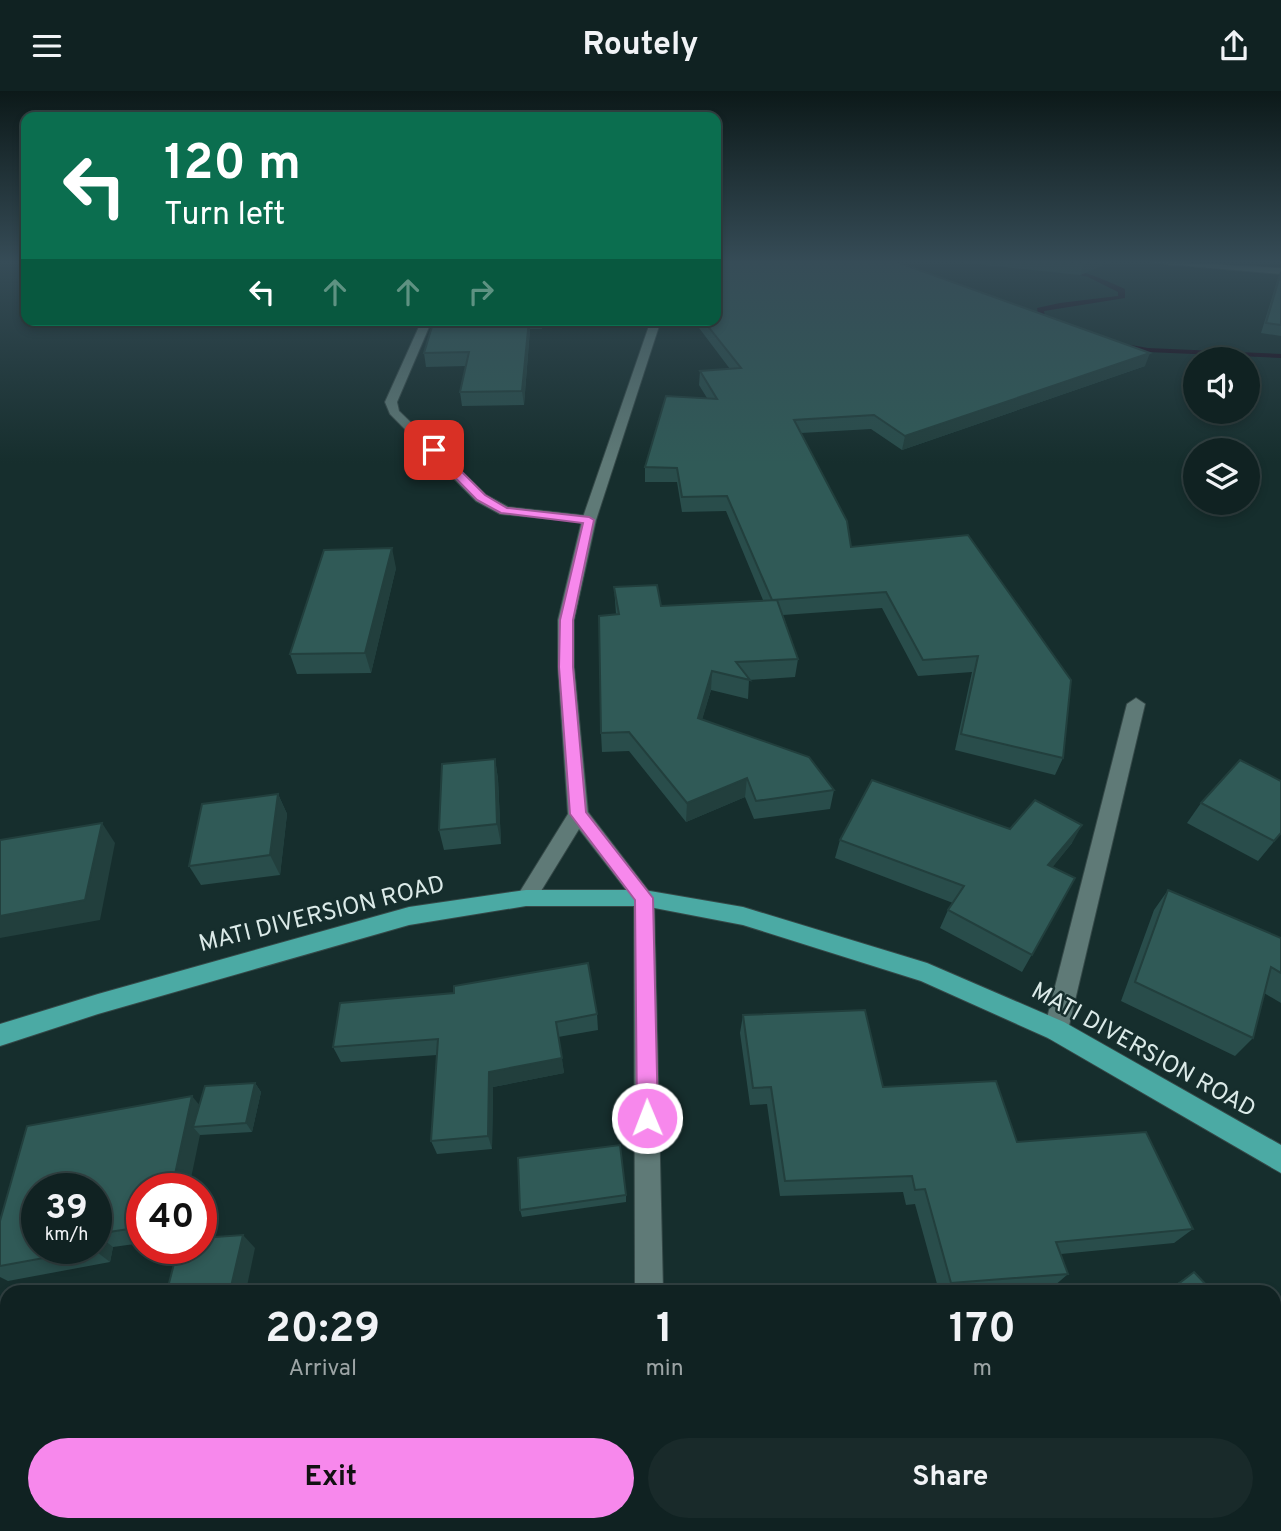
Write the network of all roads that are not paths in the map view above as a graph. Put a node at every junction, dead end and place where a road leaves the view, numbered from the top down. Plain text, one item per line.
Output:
1 (423, 328) edge
2 (653, 328) edge
3 (589, 520) junction
4 (1136, 704) dead end
5 (578, 814) junction
6 (526, 898) junction
7 (644, 898) junction
8 (1056, 1030) junction
9 (0, 1035) edge
10 (1281, 1160) edge
11 (649, 1285) edge

1 - 3 street
2 - 3 street
3 - 5 street
4 - 8 street
5 - 6 street
5 - 7 street
6 - 7 highway, MATI DIVERSION ROAD
6 - 9 highway, MATI DIVERSION ROAD
7 - 8 highway, MATI DIVERSION ROAD
7 - 11 street
8 - 10 highway, MATI DIVERSION ROAD

